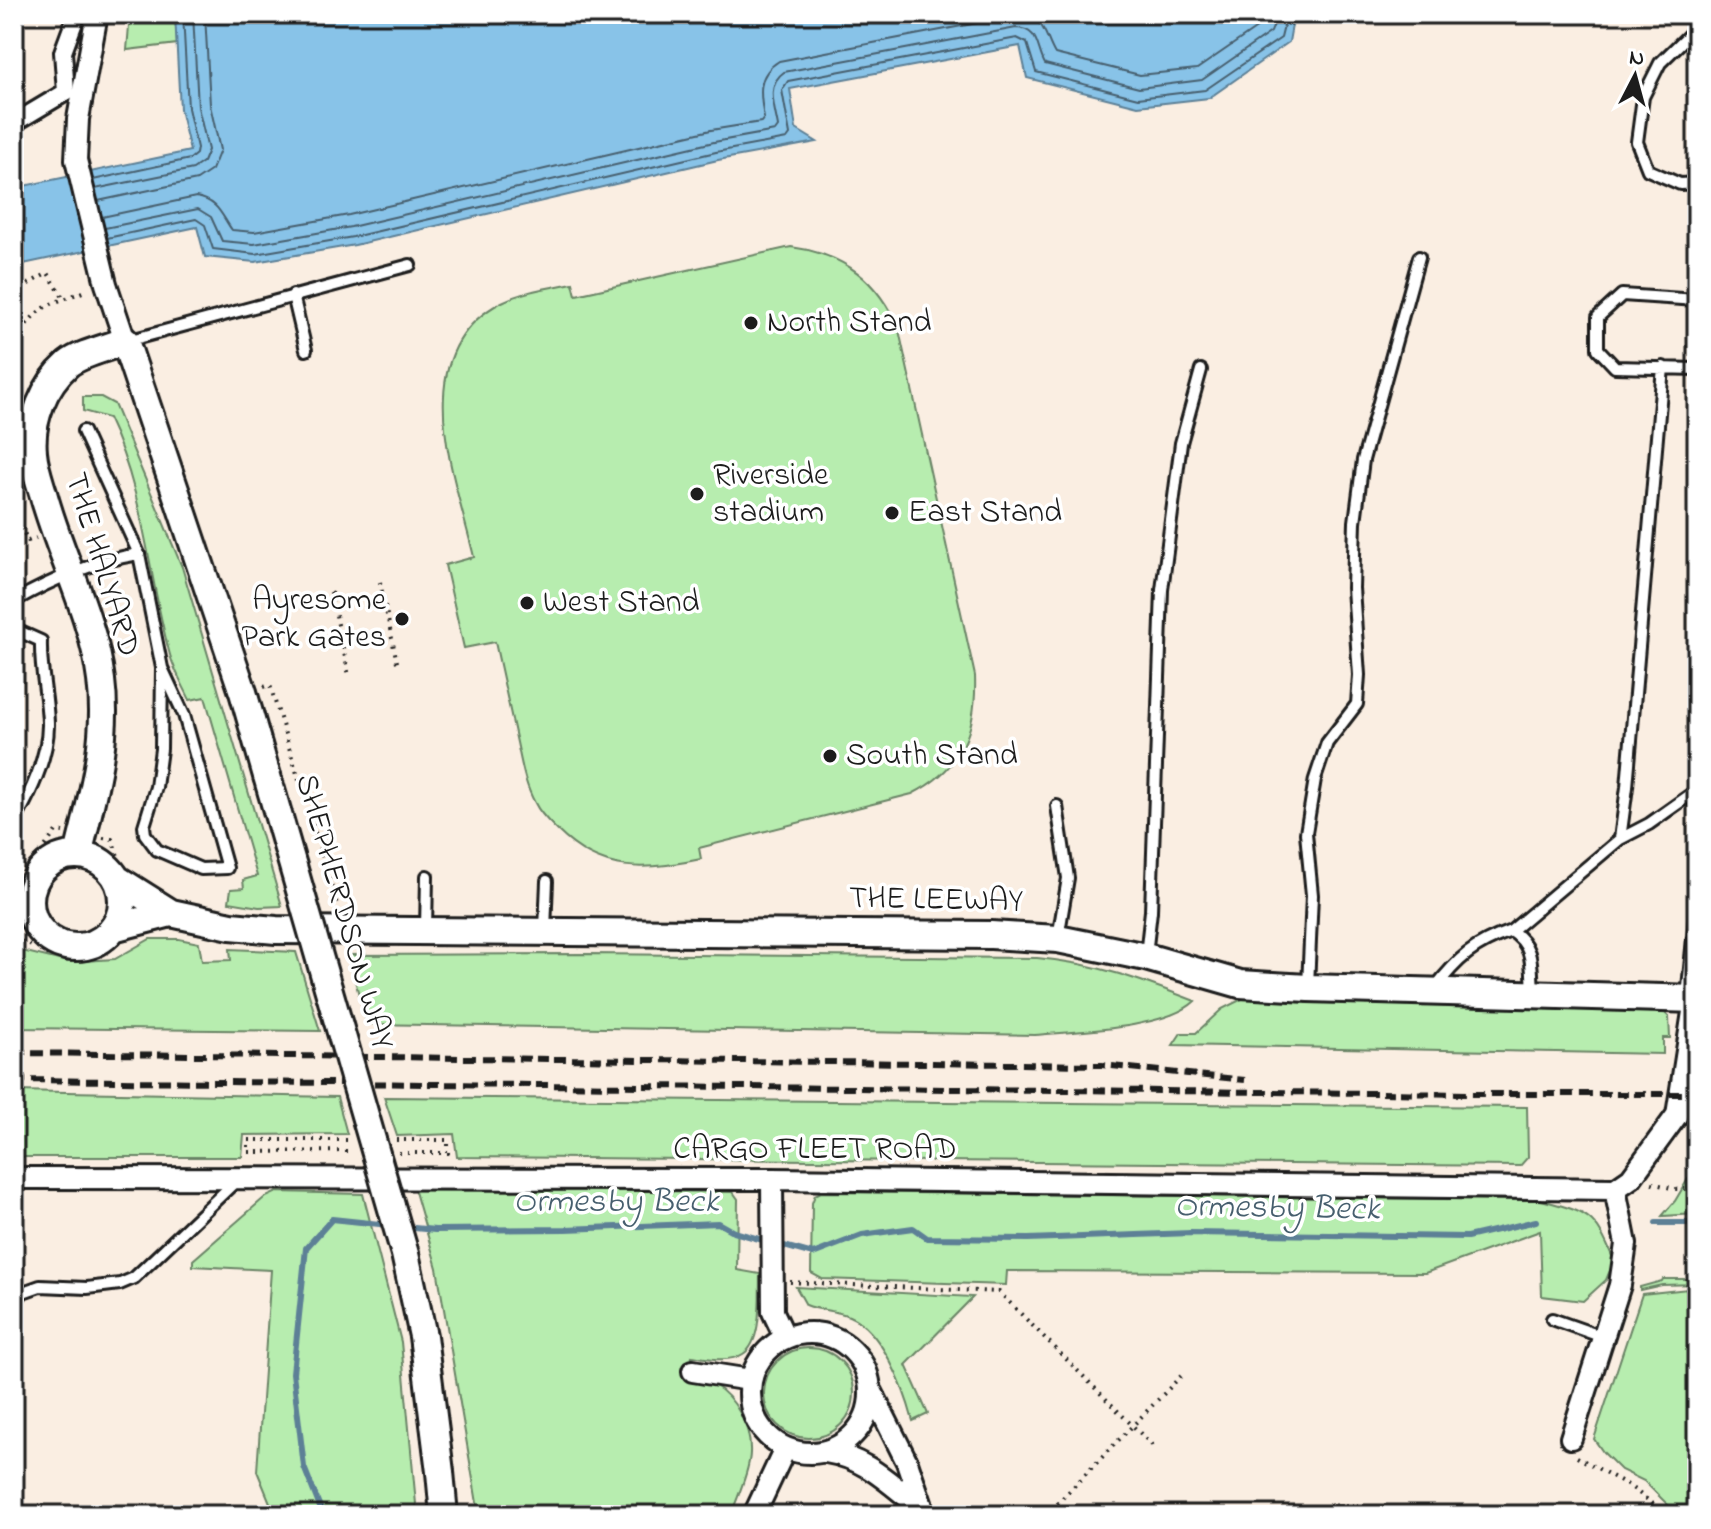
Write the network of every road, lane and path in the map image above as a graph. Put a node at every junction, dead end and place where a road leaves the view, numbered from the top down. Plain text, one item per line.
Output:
1 (77, 14) edge
2 (97, 14) edge
3 (1697, 27) edge
4 (14, 123) edge
5 (1697, 183) edge
6 (1419, 257) dead end
7 (410, 265) dead end
8 (106, 284) junction
9 (14, 292) edge
10 (293, 295) junction
11 (64, 299) junction
12 (1697, 300) edge
13 (125, 341) junction
14 (14, 345) edge
15 (306, 350) dead end
16 (1663, 367) junction
17 (1697, 369) edge
18 (1201, 370) dead end
19 (83, 431) dead end
20 (139, 554) junction
21 (70, 573) junction
22 (380, 582) dead end
23 (331, 592) dead end
24 (14, 601) edge
25 (14, 629) edge
26 (398, 667) dead end
27 (162, 668) junction
28 (349, 676) dead end
29 (243, 692) junction
30 (1697, 790) edge
31 (1057, 806) dead end
32 (14, 822) edge
33 (56, 831) dead end
34 (1620, 839) junction
35 (78, 855) junction
36 (427, 876) dead end
37 (117, 879) junction
38 (547, 881) dead end
39 (21, 886) edge
40 (1697, 900) edge
41 (171, 913) junction
42 (14, 923) edge
43 (426, 929) junction
44 (344, 930) junction
45 (545, 930) junction
46 (43, 931) junction
47 (1511, 931) junction
48 (113, 938) junction
49 (14, 939) edge
50 (1058, 939) junction
51 (1146, 957) junction
52 (1308, 988) junction
53 (1433, 991) junction
54 (1534, 995) junction
55 (1693, 999) edge
56 (316, 1139) dead end
57 (377, 1151) junction
58 (14, 1178) edge
59 (238, 1179) junction
60 (772, 1179) junction
61 (1697, 1189) edge
62 (1622, 1191) junction
63 (771, 1278) junction
64 (14, 1303) edge
65 (1552, 1319) dead end
66 (785, 1337) junction
67 (1603, 1337) junction
68 (693, 1371) dead end
69 (1181, 1376) dead end
70 (750, 1380) junction
71 (870, 1388) junction
72 (1133, 1426) junction
73 (1571, 1438) joint
74 (1154, 1447) dead end
75 (785, 1449) junction
76 (826, 1452) junction
77 (923, 1511) edge
78 (444, 1515) edge
79 (754, 1515) edge
80 (1046, 1515) edge
81 (1668, 1515) edge

1 - 4 street
2 - 8 street
3 - 5 lane
6 - 52 lane
7 - 10 lane
8 - 11 path
8 - 13 street
9 - 11 path
10 - 13 lane
10 - 15 lane
11 - 14 path
12 - 16 lane
13 - 21 street, THE HALYARD
13 - 29 street, SHEPHERDSON WAY
16 - 17 lane
16 - 34 lane
18 - 51 lane
19 - 20 lane
20 - 21 lane
20 - 27 lane
21 - 24 lane
21 - 35 street, THE HALYARD
22 - 26 path
23 - 28 path
25 - 32 lane
27 - 27 lane
29 - 44 path
29 - 57 street, SHEPHERDSON WAY, bridge
30 - 34 lane
31 - 50 lane
33 - 39 path
34 - 47 lane
35 - 37 street
35 - 39 street
36 - 43 lane
37 - 41 street, THE LEEWAY
37 - 48 street
38 - 45 lane
39 - 46 street
40 - 55 lane
41 - 44 street, THE LEEWAY
41 - 48 street, THE LEEWAY
42 - 46 street
43 - 44 street, THE LEEWAY
43 - 45 street, THE LEEWAY
45 - 50 street, THE LEEWAY
46 - 48 street
47 - 53 lane
47 - 54 lane
48 - 49 path
50 - 51 street, THE LEEWAY
51 - 52 street, THE LEEWAY
52 - 53 street, THE LEEWAY
53 - 54 street, THE LEEWAY
54 - 55 street, THE LEEWAY
55 - 62 street
56 - 57 path
57 - 78 street, SHEPHERDSON WAY, bridge
58 - 59 street, CARGO FLEET ROAD
59 - 60 street, CARGO FLEET ROAD
59 - 64 lane
60 - 62 street, CARGO FLEET ROAD
60 - 63 street
61 - 62 path
62 - 67 street
63 - 66 street
63 - 72 path
65 - 67 lane
66 - 70 street
66 - 71 street
67 - 73 street
68 - 70 street
69 - 72 path
70 - 75 street
71 - 76 street
71 - 77 street
72 - 74 path
72 - 80 path
73 - 81 path
75 - 76 street
75 - 79 street
76 - 77 street

